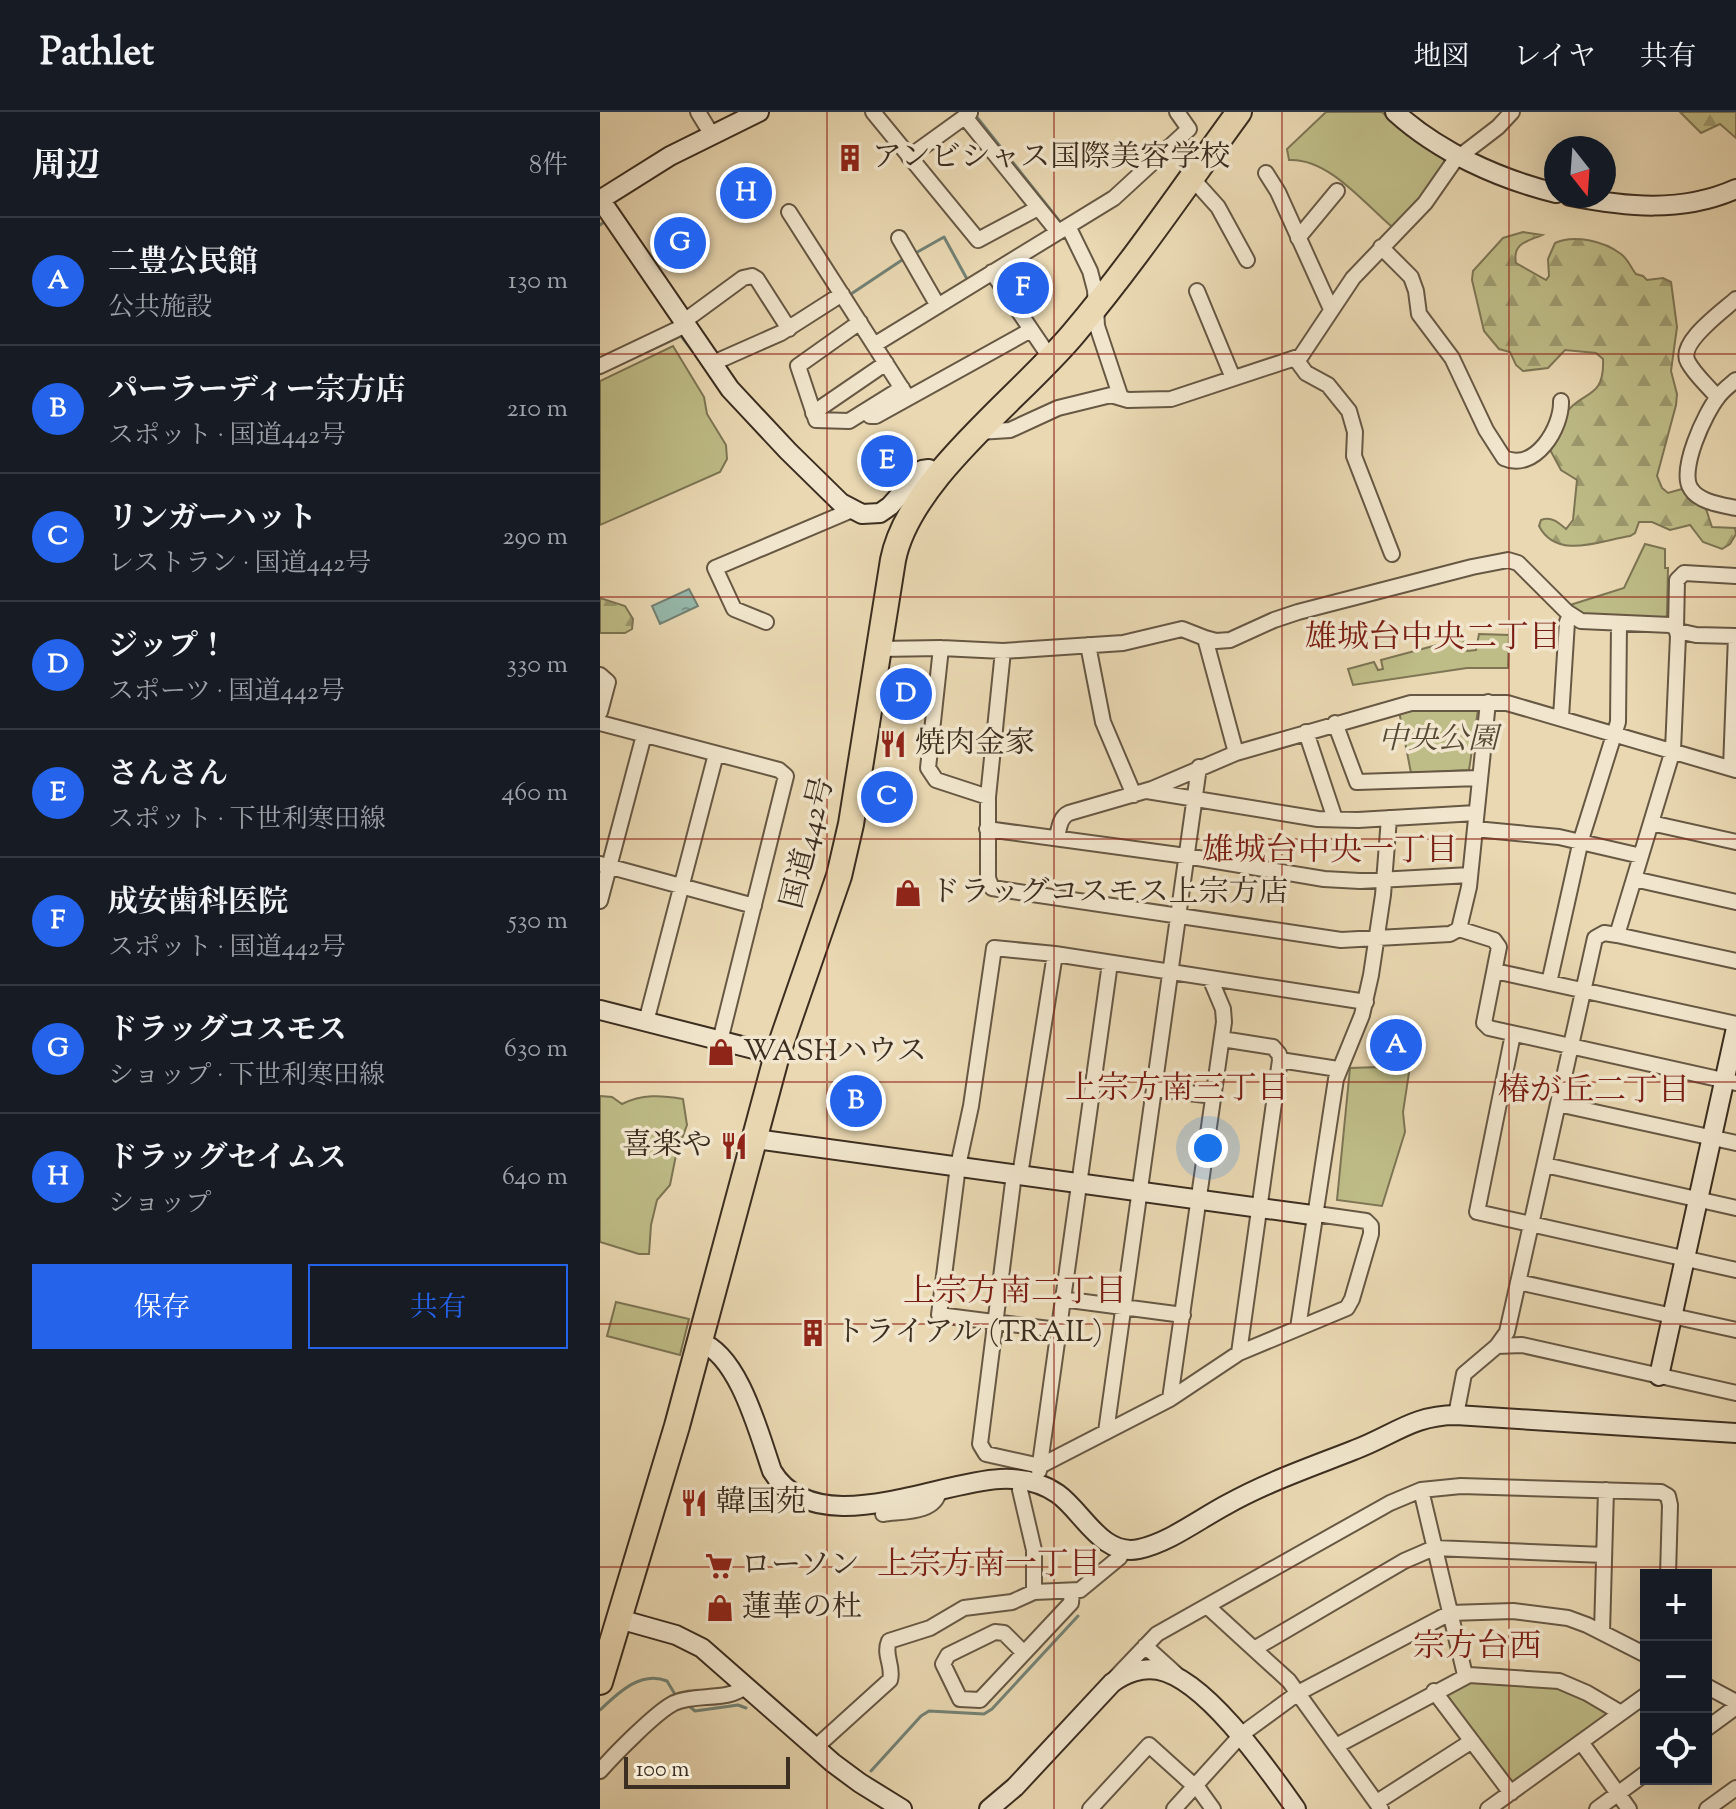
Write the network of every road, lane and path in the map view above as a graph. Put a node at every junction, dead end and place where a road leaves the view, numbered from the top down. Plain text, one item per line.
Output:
1 (698, 112) edge
2 (759, 112) edge
3 (873, 112) edge
4 (1177, 112) edge
5 (1239, 112) edge
6 (1395, 112) edge
7 (1512, 112) edge
8 (968, 114) edge
9 (712, 135) junction
10 (1459, 156) junction
11 (909, 157) junction
12 (1266, 173) dead end
13 (1191, 177) junction
14 (1544, 189) edge
15 (1736, 189) edge
16 (1337, 191) dead end
17 (600, 199) edge
18 (1616, 202) edge
19 (1038, 208) junction
20 (789, 212) dead end
21 (1063, 229) junction
22 (899, 238) dead end
23 (1298, 238) junction
24 (1381, 247) junction
25 (1247, 260) dead end
26 (992, 272) junction
27 (1197, 291) dead end
28 (842, 294) junction
29 (1736, 299) edge
30 (938, 306) junction
31 (1096, 306) junction
32 (1331, 309) junction
33 (860, 322) junction
34 (684, 324) junction
35 (789, 329) junction
36 (1031, 330) junction
37 (874, 345) junction
38 (1295, 358) junction
39 (1051, 359) junction
40 (886, 363) junction
41 (711, 364) junction
42 (600, 366) edge
43 (1233, 378) junction
44 (1736, 380) edge
45 (905, 393) junction
46 (1717, 397) junction
47 (1121, 398) junction
48 (1561, 401) dead end
49 (813, 413) junction
50 (979, 432) junction
51 (939, 476) junction
52 (1735, 506) edge
53 (852, 510) junction
54 (1392, 554) dead end
55 (1736, 576) edge
56 (1570, 615) junction
57 (766, 622) dead end
58 (1619, 624) junction
59 (1677, 629) junction
60 (1736, 636) edge
61 (1205, 638) junction
62 (1088, 645) junction
63 (941, 648) junction
64 (879, 649) junction
65 (1003, 651) junction
66 (600, 675) edge
67 (1735, 700) edge
68 (1488, 702) junction
69 (600, 712) edge
70 (1561, 717) junction
71 (600, 723) edge
72 (1335, 723) junction
73 (1306, 732) junction
74 (1613, 733) junction
75 (644, 735) junction
76 (1673, 750) junction
77 (1236, 753) junction
78 (716, 754) junction
79 (1199, 767) junction
80 (1733, 769) edge
81 (1480, 778) junction
82 (1141, 793) junction
83 (988, 797) junction
84 (1194, 799) junction
85 (1476, 813) junction
86 (1389, 818) junction
87 (1335, 819) junction
88 (1651, 823) junction
89 (987, 829) junction
90 (1475, 829) junction
91 (1057, 838) junction
92 (1581, 840) junction
93 (1736, 842) edge
94 (1186, 856) junction
95 (1641, 856) junction
96 (604, 866) edge
97 (1470, 875) junction
98 (1634, 879) junction
99 (1385, 880) junction
100 (681, 886) junction
101 (600, 901) edge
102 (1736, 902) edge
103 (754, 906) junction
104 (1178, 916) junction
105 (1459, 929) junction
106 (1617, 935) junction
107 (1377, 939) junction
108 (1055, 954) junction
109 (1736, 961) edge
110 (1110, 963) junction
111 (1495, 971) junction
112 (1170, 972) junction
113 (1210, 978) junction
114 (1549, 983) junction
115 (1584, 991) junction
116 (1366, 1002) junction
117 (600, 1010) edge
118 (646, 1022) junction
119 (1736, 1026) edge
120 (1513, 1034) junction
121 (1222, 1039) junction
122 (720, 1041) junction
123 (1571, 1047) junction
124 (777, 1055) junction
125 (1280, 1060) junction
126 (1338, 1069) junction
127 (1730, 1082) edge
128 (1154, 1089) junction
129 (1214, 1096) junction
130 (1558, 1104) junction
131 (1712, 1137) junction
132 (755, 1139) junction
133 (1736, 1143) edge
134 (1545, 1165) junction
135 (958, 1166) junction
136 (1017, 1174) junction
137 (1078, 1182) junction
138 (1140, 1191) junction
139 (1199, 1199) junction
140 (1698, 1199) junction
141 (1259, 1207) junction
142 (1736, 1208) edge
143 (1317, 1214) junction
144 (1531, 1224) junction
145 (1685, 1259) junction
146 (1736, 1270) edge
147 (1518, 1282) junction
148 (1062, 1299) junction
149 (1124, 1307) junction
150 (1183, 1315) junction
151 (1672, 1316) junction
152 (995, 1322) junction
153 (1298, 1328) junction
154 (1058, 1330) junction
155 (1736, 1330) edge
156 (700, 1342) junction
157 (1497, 1346) junction
158 (1239, 1353) junction
159 (1659, 1376) junction
160 (1736, 1393) edge
161 (1170, 1399) junction
162 (1456, 1415) junction
163 (1106, 1432) junction
164 (1736, 1433) edge
165 (1033, 1476) junction
166 (1421, 1490) junction
167 (1606, 1490) junction
168 (939, 1491) junction
169 (883, 1514) dead end
170 (1434, 1548) junction
171 (1121, 1549) junction
172 (1604, 1555) junction
173 (1668, 1569) edge
174 (1072, 1591) junction
175 (1034, 1592) junction
176 (1207, 1606) junction
177 (1450, 1613) junction
178 (612, 1621) edge
179 (1602, 1632) junction
180 (1145, 1646) junction
181 (1254, 1649) junction
182 (1640, 1652) edge
183 (1024, 1653) junction
184 (1465, 1675) junction
185 (600, 1682) edge
186 (746, 1686) junction
187 (1712, 1690) edge
188 (1194, 1691) junction
189 (1434, 1691) junction
190 (1298, 1693) junction
191 (1100, 1694) junction
192 (1640, 1699) edge
193 (1736, 1705) edge
194 (1621, 1713) junction
195 (1712, 1724) edge
196 (1242, 1734) junction
197 (1472, 1741) junction
198 (1581, 1742) junction
199 (1336, 1746) junction
200 (816, 1747) junction
201 (600, 1771) edge
202 (1640, 1778) edge
203 (1015, 1787) junction
204 (1195, 1787) junction
205 (1736, 1788) edge
206 (1511, 1793) junction
207 (1618, 1794) junction
208 (1379, 1806) edge
209 (892, 1807) edge
210 (989, 1809) edge
211 (995, 1809) edge
212 (1090, 1809) edge
213 (1174, 1809) edge
214 (1213, 1809) edge
215 (1296, 1809) edge
216 (1488, 1809) edge
217 (1597, 1809) edge
218 (1629, 1809) edge
219 (1707, 1809) edge

1 - 9 street
2 - 9 street
3 - 11 street
4 - 21 street
5 - 13 highway, 国道442号
6 - 10 street
7 - 10 street
8 - 11 street
8 - 19 street
9 - 17 street
10 - 14 street
10 - 24 street
11 - 19 street
12 - 23 street
13 - 25 street
13 - 31 highway, 国道442号
15 - 18 street
16 - 23 street
17 - 34 street
19 - 21 street
20 - 28 street
21 - 26 street
21 - 31 street
22 - 30 street
23 - 32 street
24 - 32 street
24 - 48 street
26 - 30 street
26 - 36 street
27 - 43 street
28 - 33 street
28 - 35 street
29 - 46 street
30 - 37 street
31 - 39 highway, 国道442号
31 - 47 street
32 - 38 street
33 - 37 street
33 - 49 street
34 - 35 street
34 - 41 street
34 - 42 street
35 - 41 street
36 - 39 street
36 - 45 street
37 - 40 street
38 - 43 street
38 - 54 street
39 - 50 highway, 国道442号
40 - 45 street
40 - 49 street
41 - 53 street
43 - 47 street
44 - 46 street
45 - 49 street
46 - 52 street
47 - 50 street
50 - 51 highway, 国道442号
51 - 53 street
51 - 64 highway, 国道442号
53 - 57 street
55 - 59 street
56 - 58 street
56 - 61 street
56 - 70 street
58 - 59 street
58 - 74 street
59 - 60 street
59 - 76 street
60 - 67 street
61 - 62 street
61 - 77 street
62 - 65 street
62 - 82 street
63 - 64 street
63 - 65 street
63 - 83 street
64 - 124 highway, 国道442号
65 - 83 street
66 - 69 street
67 - 80 street
68 - 70 street
68 - 72 street
68 - 81 street
70 - 74 street
71 - 75 street
72 - 73 street
72 - 81 street
73 - 77 street
73 - 87 street
74 - 76 street
74 - 92 street
75 - 78 street
75 - 96 street
76 - 80 street
76 - 88 street
77 - 79 street
78 - 100 street
78 - 103 street
79 - 82 street
79 - 84 street
81 - 85 street
82 - 84 street
82 - 91 street
83 - 89 street
84 - 87 street
84 - 94 street
85 - 86 street
85 - 90 street
86 - 87 street
86 - 99 street
88 - 93 street
88 - 95 street
89 - 91 street
89 - 104 street
90 - 92 street
90 - 97 street
91 - 94 street
92 - 95 street
92 - 114 street
94 - 99 street
94 - 104 street
95 - 98 street
96 - 100 street
96 - 101 street
97 - 99 street
97 - 105 street
98 - 102 street
98 - 106 street
99 - 107 street
100 - 103 street
100 - 118 street
103 - 122 street
104 - 107 street
104 - 112 street
105 - 107 street
105 - 111 street
106 - 109 street
106 - 115 street
107 - 116 street
108 - 110 street
108 - 135 street
108 - 136 street
110 - 112 street
110 - 137 street
111 - 114 street
111 - 120 street
112 - 113 street
112 - 128 street
113 - 116 street
113 - 121 street
114 - 115 street
115 - 119 street
115 - 123 street
116 - 126 street
117 - 118 street
118 - 122 street
119 - 127 street
120 - 123 street
120 - 144 street
121 - 125 street
121 - 129 street
122 - 124 street
123 - 127 street
123 - 130 street
124 - 132 highway, 国道442号
125 - 126 street
125 - 141 street
126 - 143 street
127 - 131 street
128 - 129 street
128 - 138 street
129 - 139 street
130 - 131 street
130 - 134 street
131 - 133 street
131 - 140 street
132 - 135 street
132 - 156 highway, 国道442号
134 - 140 street
134 - 144 street
135 - 136 street
135 - 152 street
136 - 137 street
136 - 152 street
137 - 138 street
137 - 148 street
138 - 139 street
138 - 149 street
139 - 141 street
139 - 150 street
140 - 142 street
140 - 145 street
141 - 143 street
141 - 158 street
143 - 153 street
143 - 153 street
144 - 145 street
144 - 147 street
145 - 146 street
145 - 151 street
147 - 151 street
147 - 157 street
148 - 149 street
148 - 154 street
149 - 150 street
149 - 163 street
150 - 161 street
151 - 155 street
151 - 159 street
152 - 154 street
152 - 165 street
153 - 158 street
154 - 165 street
156 - 168 street
156 - 178 highway, 国道442号
157 - 159 street
157 - 162 street
158 - 161 street
159 - 160 street
161 - 163 street
162 - 164 street
162 - 171 street
163 - 165 street
165 - 168 street
165 - 171 street
165 - 175 street
166 - 167 street
166 - 170 street
166 - 176 street
167 - 172 street
167 - 173 street
168 - 169 street
170 - 172 street
170 - 177 street
170 - 181 street
171 - 174 street
172 - 179 street
174 - 175 street
174 - 183 street
175 - 200 street
176 - 180 street
176 - 181 street
177 - 179 street
177 - 184 street
177 - 190 street
178 - 185 highway, 国道442号
178 - 186 street
179 - 182 street
180 - 188 street
180 - 191 street
181 - 190 street
183 - 183 street
184 - 189 street
184 - 194 street
186 - 200 street
186 - 201 street
187 - 193 street
188 - 191 street
188 - 196 street
189 - 197 street
189 - 199 street
190 - 196 street
190 - 199 street
191 - 203 street
192 - 194 street
193 - 195 street
194 - 198 street
196 - 204 street
196 - 215 street
197 - 206 street
197 - 208 street
198 - 206 street
198 - 207 street
199 - 208 street
200 - 209 street
202 - 207 street
203 - 210 street
203 - 211 street
204 - 212 street
204 - 213 street
204 - 214 street
205 - 219 street
206 - 216 street
207 - 217 street
207 - 218 street

